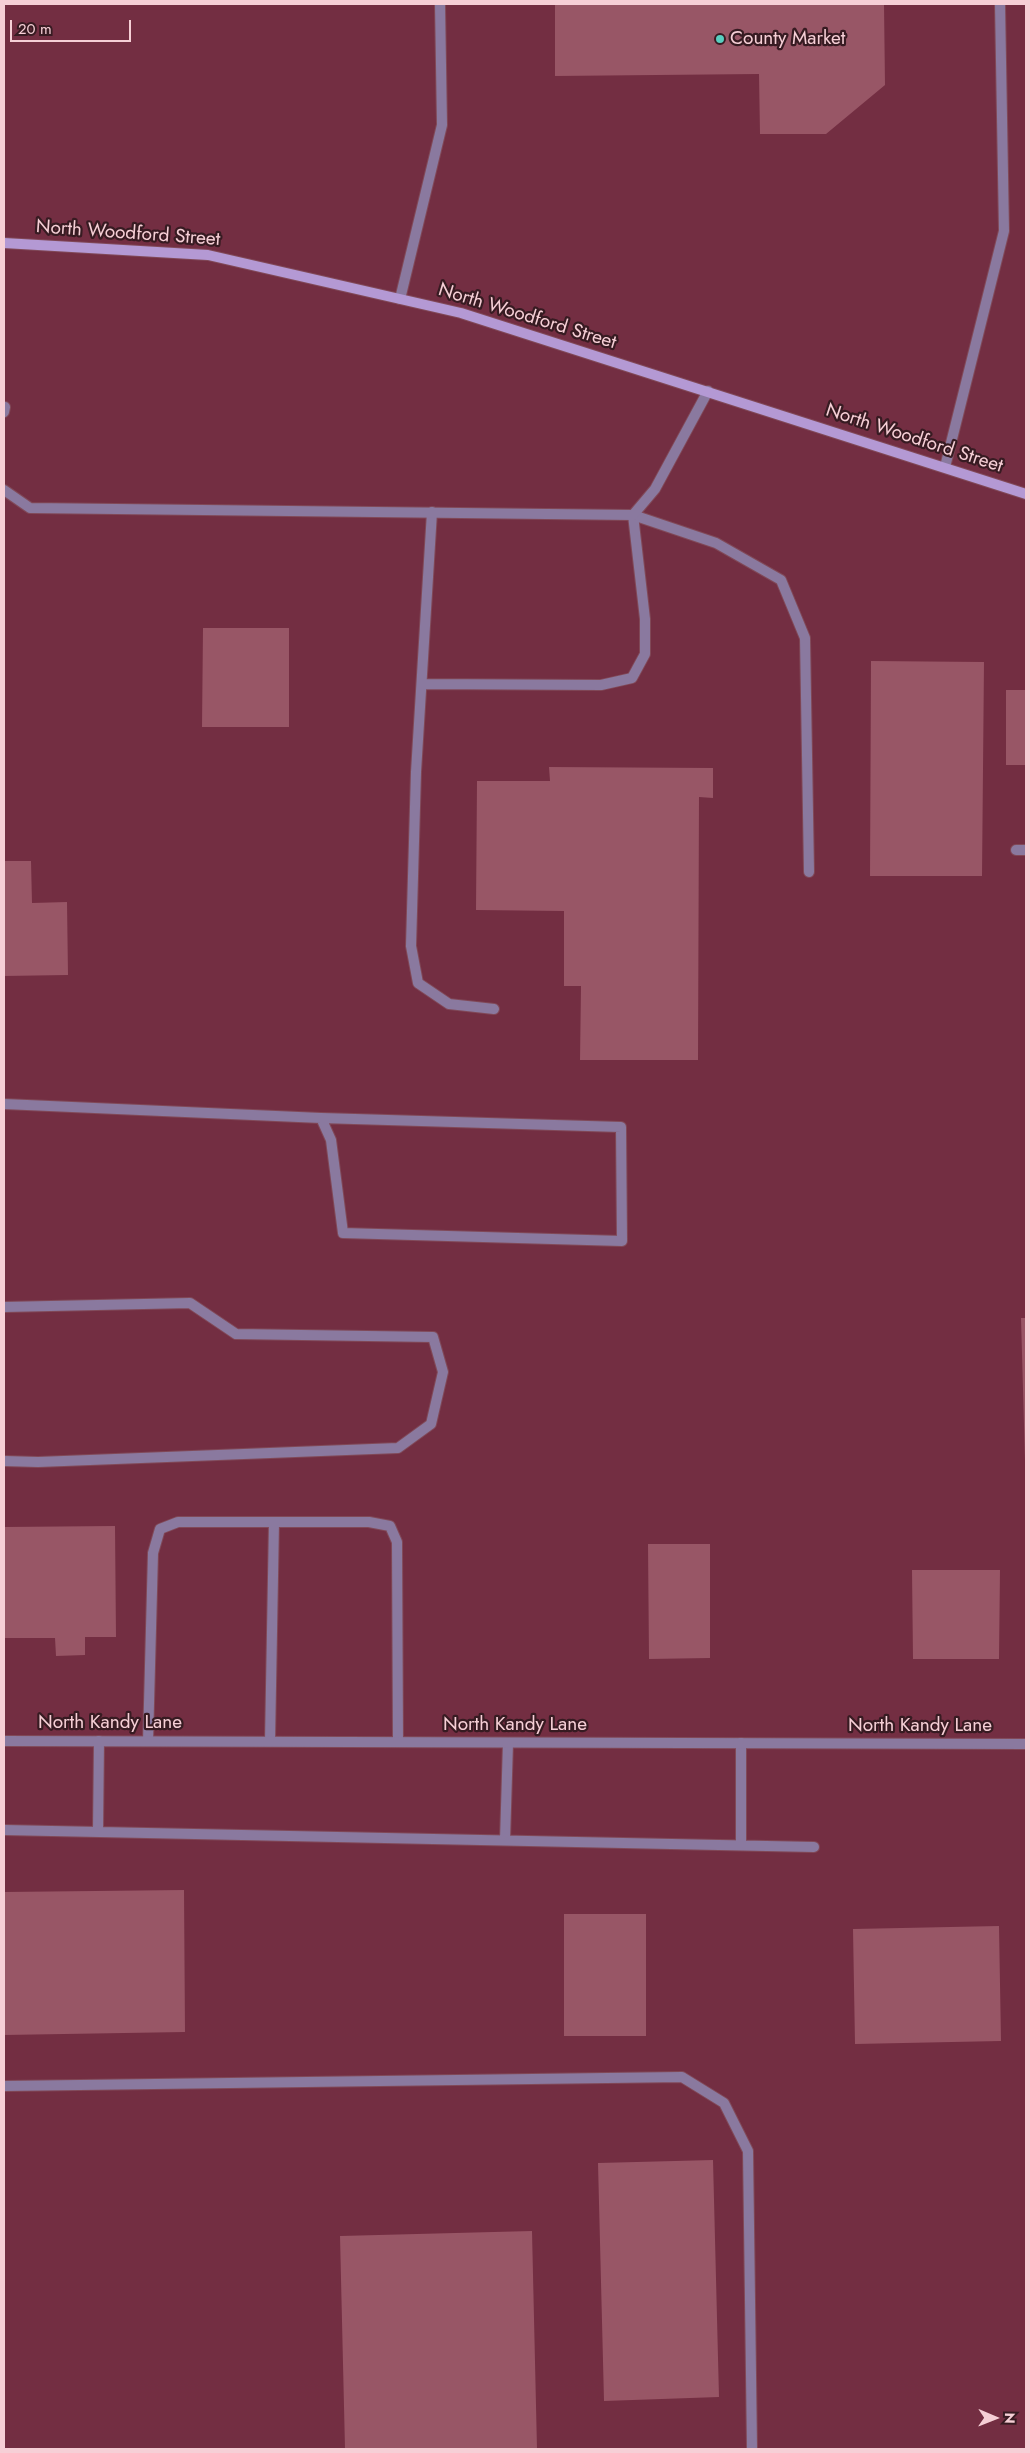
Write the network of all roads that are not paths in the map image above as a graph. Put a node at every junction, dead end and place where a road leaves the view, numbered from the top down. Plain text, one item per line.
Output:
1 (440, 4) edge
2 (1000, 4) edge
3 (4, 243) edge
4 (400, 299) junction
5 (708, 391) junction
6 (946, 467) junction
7 (4, 490) edge
8 (1026, 494) edge
9 (432, 512) junction
10 (633, 515) junction
11 (423, 684) junction
12 (809, 872) dead end
13 (494, 1009) dead end
14 (4, 1104) edge
15 (321, 1118) junction
16 (4, 1307) edge
17 (4, 1461) edge
18 (274, 1522) junction
19 (4, 1741) edge
20 (99, 1741) junction
21 (148, 1741) junction
22 (270, 1741) junction
23 (398, 1742) junction
24 (508, 1743) junction
25 (741, 1743) junction
26 (1026, 1744) edge
27 (4, 1830) edge
28 (98, 1831) junction
29 (505, 1840) junction
30 (740, 1845) junction
31 (814, 1847) dead end
32 (4, 2086) edge
33 (752, 2449) edge

1 - 4 street
2 - 6 street
3 - 4 street, North Woodford Street
4 - 5 street, North Woodford Street
5 - 6 street, North Woodford Street
5 - 10 street
6 - 8 street, North Woodford Street
7 - 9 street
9 - 10 street
9 - 11 street
10 - 11 street
10 - 12 street
11 - 13 street
14 - 15 street
15 - 15 street
16 - 17 street
18 - 21 street
18 - 22 street
18 - 23 street
19 - 20 street, North Kandy Lane
20 - 21 street, North Kandy Lane
20 - 28 street
21 - 22 street, North Kandy Lane
22 - 23 street, North Kandy Lane
23 - 24 street, North Kandy Lane
24 - 25 street, North Kandy Lane
24 - 29 street
25 - 26 street, North Kandy Lane
25 - 30 street
27 - 28 street
28 - 29 street
29 - 30 street
30 - 31 street
32 - 33 street

